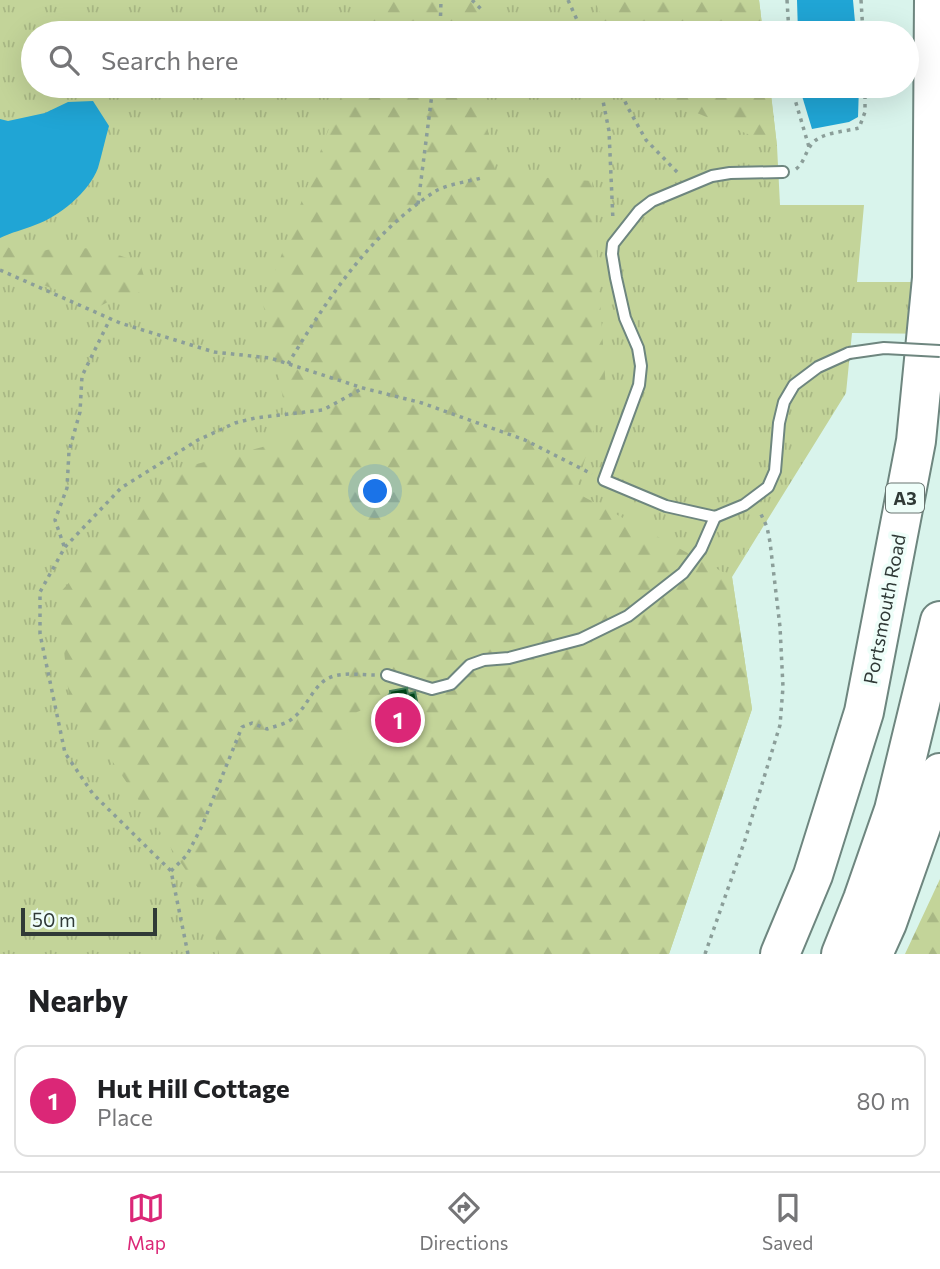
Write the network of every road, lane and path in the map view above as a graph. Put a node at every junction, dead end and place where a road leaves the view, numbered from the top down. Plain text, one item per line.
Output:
1 (440, 0) edge
2 (472, 0) edge
3 (568, 0) edge
4 (787, 0) edge
5 (861, 0) edge
6 (934, 0) edge
7 (481, 9) dead end
8 (440, 21) edge
9 (578, 21) edge
10 (788, 21) edge
11 (862, 21) edge
12 (432, 98) edge
13 (602, 98) edge
14 (623, 98) edge
15 (795, 98) edge
16 (865, 98) edge
17 (809, 147) junction
18 (783, 172) joint
19 (481, 178) dead end
20 (688, 186) junction
21 (418, 206) junction
22 (613, 244) junction
23 (0, 270) edge
24 (110, 319) junction
25 (940, 351) edge
26 (288, 363) junction
27 (363, 388) junction
28 (604, 480) junction
29 (753, 499) junction
30 (715, 517) junction
31 (65, 547) junction
32 (940, 621) edge
33 (387, 676) joint
34 (940, 773) edge
35 (171, 871) junction
36 (188, 954) edge
37 (705, 954) edge
38 (780, 954) edge
39 (841, 954) edge
40 (873, 954) edge

1 - 8 path
2 - 7 path
3 - 9 path
4 - 10 path
5 - 11 path
6 - 38 highway, Portsmouth Road / A3
12 - 21 path
13 - 22 path
14 - 20 path
15 - 17 path
16 - 17 path
17 - 18 path
18 - 20 lane
19 - 21 path
20 - 22 lane
21 - 26 path
22 - 28 lane
23 - 24 path
24 - 26 path
24 - 31 path
25 - 29 lane, bridge
26 - 27 path
27 - 28 path
27 - 31 path
28 - 30 lane
29 - 30 lane
29 - 37 path
30 - 33 lane
31 - 35 path
32 - 39 highway
33 - 35 path
34 - 40 highway
35 - 36 path

